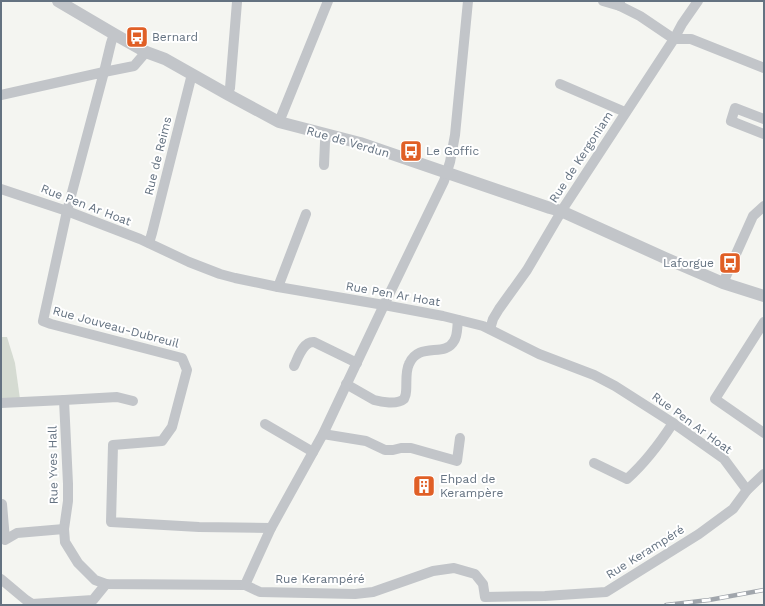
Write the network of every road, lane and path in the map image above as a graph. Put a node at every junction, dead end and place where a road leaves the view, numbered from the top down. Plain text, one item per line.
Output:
1 (58, 1) edge
2 (237, 1) edge
3 (328, 1) edge
4 (468, 1) edge
5 (603, 1) edge
6 (698, 1) edge
7 (620, 3) edge
8 (114, 34) junction
9 (674, 39) junction
10 (146, 52) junction
11 (764, 68) edge
12 (104, 72) junction
13 (192, 74) junction
14 (560, 84) dead end
15 (228, 94) junction
16 (1, 95) edge
17 (626, 112) junction
18 (764, 120) edge
19 (279, 122) junction
20 (326, 134) junction
21 (764, 134) edge
22 (324, 165) dead end
23 (447, 173) junction
24 (1, 189) edge
25 (764, 206) edge
26 (67, 211) junction
27 (561, 211) junction
28 (306, 214) dead end
29 (149, 243) junction
30 (723, 283) junction
31 (278, 287) junction
32 (764, 296) edge
33 (384, 305) junction
34 (458, 320) junction
35 (764, 322) edge
36 (490, 329) junction
37 (357, 363) junction
38 (294, 366) dead end
39 (346, 384) junction
40 (64, 400) junction
41 (133, 401) dead end
42 (1, 403) edge
43 (673, 423) junction
44 (265, 424) dead end
45 (764, 433) edge
46 (323, 434) junction
47 (460, 438) dead end
48 (313, 452) junction
49 (594, 463) dead end
50 (764, 474) edge
51 (747, 490) junction
52 (2, 504) dead end
53 (271, 528) junction
54 (64, 529) junction
55 (1, 579) edge
56 (106, 584) junction
57 (245, 585) junction
58 (485, 601) edge

1 - 8 street, Rue de Verdun
2 - 15 street
3 - 19 street
4 - 23 street
5 - 7 street
6 - 9 street, Rue de Kergoniam
7 - 9 street
8 - 10 street, Rue de Verdun
8 - 12 street
9 - 11 street
9 - 17 street, Rue de Kergoniam
10 - 12 street
10 - 13 street, Rue de Verdun
12 - 16 street
12 - 26 street
13 - 15 street, Rue de Verdun
13 - 29 street, Rue de Reims
14 - 17 street
15 - 19 street, Rue de Verdun
17 - 27 street, Rue de Kergoniam
18 - 21 street
19 - 20 street, Rue de Verdun
20 - 22 street
20 - 23 street, Rue de Verdun
23 - 27 street, Rue de Verdun
23 - 33 street
24 - 26 street, Rue Pen Ar Hoat
25 - 30 street
26 - 29 street, Rue Pen Ar Hoat
26 - 53 street, Rue Jouveau-Dubreuil
27 - 30 street, Rue de Verdun
27 - 36 street, Rue de Kergoniam
28 - 31 street
29 - 31 street, Rue Pen Ar Hoat
30 - 32 street, Rue de Verdun
31 - 33 street, Rue Pen Ar Hoat
33 - 34 street, Rue Pen Ar Hoat
33 - 37 street
34 - 36 street, Rue Pen Ar Hoat
34 - 39 street
35 - 45 street
36 - 43 street, Rue Pen Ar Hoat
37 - 38 street
37 - 39 street
39 - 46 street
40 - 41 street
40 - 42 street
40 - 54 street, Rue Yves Hall
43 - 49 street
43 - 51 street, Rue Pen Ar Hoat
44 - 48 street
46 - 47 street
46 - 48 street
48 - 53 street
50 - 51 street, Rue Kerampéré
51 - 58 street, Rue Kerampéré
52 - 54 street
53 - 57 street
54 - 56 street, Rue Yves Hall
55 - 56 street
56 - 57 street, Rue Kerampéré
57 - 58 street, Rue Kerampéré

